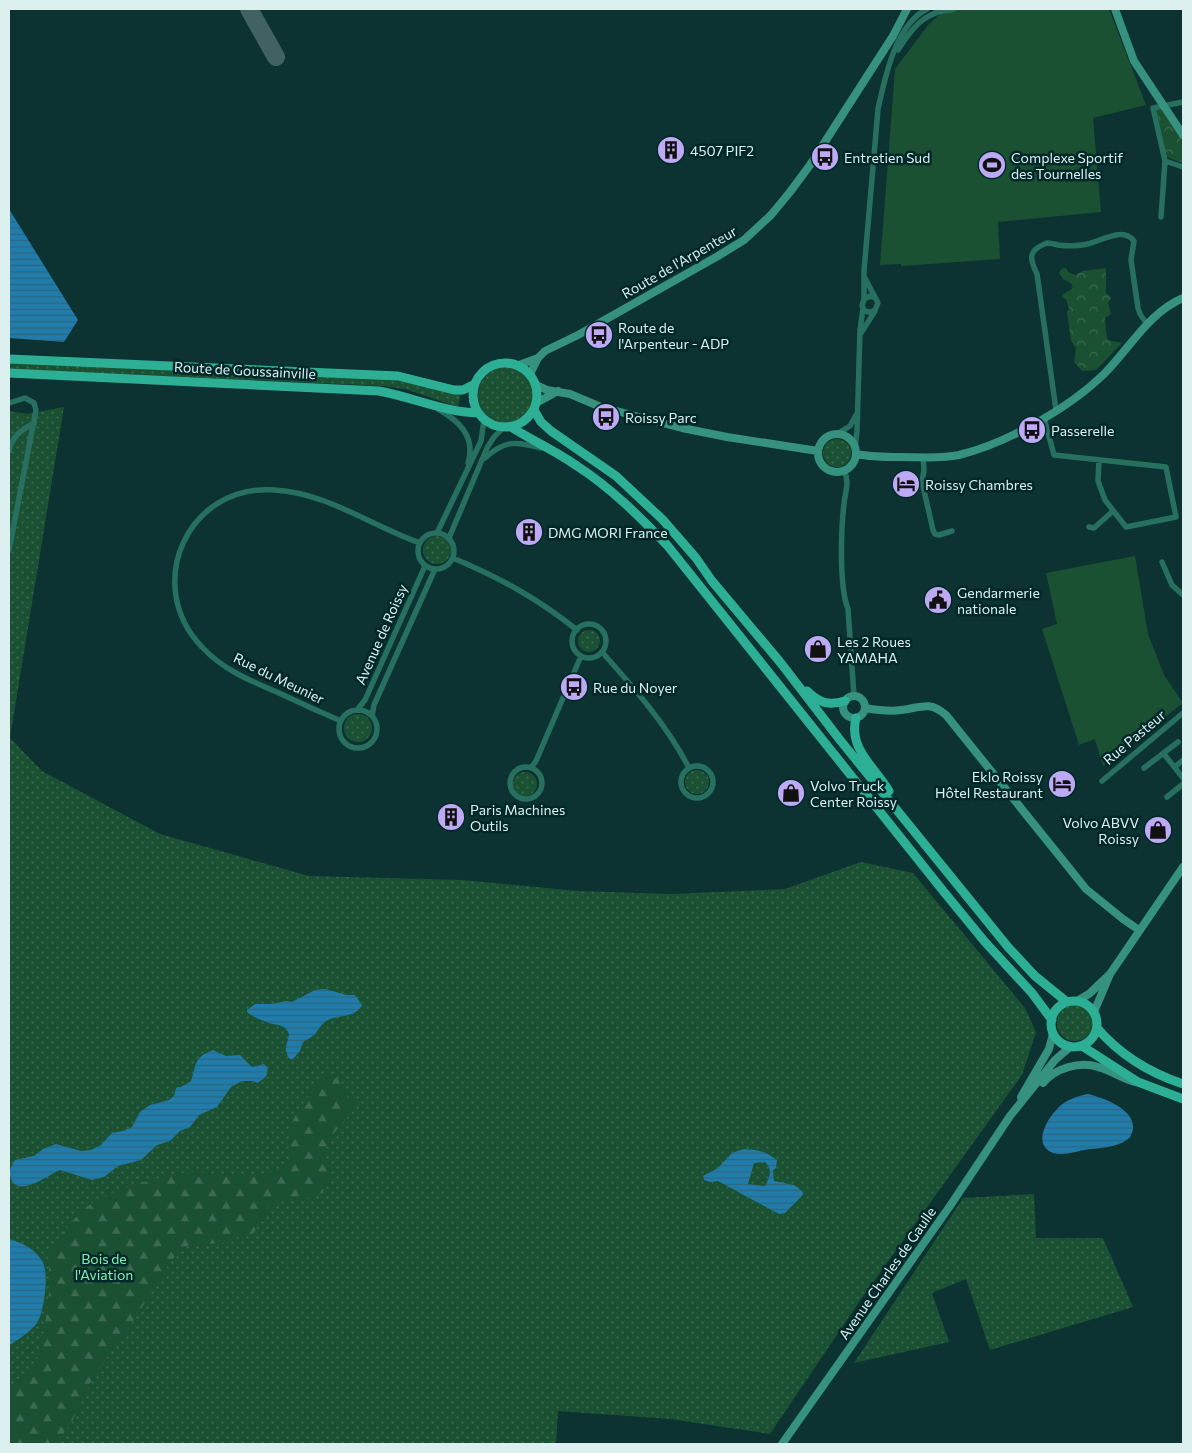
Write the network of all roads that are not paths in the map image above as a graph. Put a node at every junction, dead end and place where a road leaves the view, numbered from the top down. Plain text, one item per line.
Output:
1 (907, 9) edge
2 (927, 9) edge
3 (945, 9) edge
4 (954, 9) edge
5 (1115, 9) edge
6 (883, 86) junction
7 (1183, 102) edge
8 (1164, 106) junction
9 (1183, 134) edge
10 (1165, 161) junction
11 (1183, 167) edge
12 (1161, 217) dead end
13 (864, 276) junction
14 (875, 298) junction
15 (1183, 298) edge
16 (864, 299) junction
17 (862, 308) junction
18 (876, 309) junction
19 (1147, 324) junction
20 (860, 334) junction
21 (538, 358) junction
22 (9, 359) edge
23 (519, 366) junction
24 (9, 373) edge
25 (530, 374) junction
26 (475, 384) junction
27 (536, 385) junction
28 (558, 391) junction
29 (9, 403) edge
30 (432, 405) junction
31 (536, 406) junction
32 (1056, 410) junction
33 (478, 412) junction
34 (857, 413) junction
35 (1044, 418) junction
36 (484, 420) junction
37 (34, 423) junction
38 (507, 427) junction
39 (837, 434) junction
40 (9, 451) edge
41 (555, 451) junction
42 (818, 451) junction
43 (856, 451) junction
44 (923, 457) junction
45 (484, 459) junction
46 (1099, 460) junction
47 (844, 470) junction
48 (464, 477) junction
49 (1113, 511) junction
50 (1089, 527) dead end
51 (952, 531) dead end
52 (437, 533) junction
53 (449, 538) junction
54 (420, 543) junction
55 (9, 550) edge
56 (453, 558) junction
57 (1162, 562) dead end
58 (425, 566) junction
59 (435, 570) junction
60 (1183, 595) edge
61 (577, 630) junction
62 (602, 652) junction
63 (581, 656) junction
64 (780, 662) junction
65 (854, 696) junction
66 (845, 701) junction
67 (865, 708) junction
68 (356, 710) junction
69 (1183, 712) edge
70 (372, 716) junction
71 (856, 718) junction
72 (341, 721) junction
73 (1178, 742) dead end
74 (1164, 754) junction
75 (1183, 760) edge
76 (1175, 767) junction
77 (531, 768) junction
78 (689, 768) junction
79 (1144, 768) dead end
80 (1183, 778) edge
81 (1102, 781) dead end
82 (1183, 784) edge
83 (1167, 797) dead end
84 (904, 818) junction
85 (1183, 867) edge
86 (1139, 930) junction
87 (1110, 974) junction
88 (1077, 1001) junction
89 (1067, 1002) junction
90 (1094, 1012) junction
91 (1052, 1020) junction
92 (1097, 1028) junction
93 (1053, 1034) junction
94 (1082, 1046) junction
95 (1070, 1047) junction
96 (1138, 1082) junction
97 (1183, 1084) edge
98 (1183, 1098) edge
99 (1010, 1116) junction
100 (782, 1444) edge

1 - 21 main road, Route de l'Arpenteur
2 - 6 street
3 - 4 street
3 - 6 street
5 - 8 main road
6 - 13 street
7 - 8 street
8 - 9 main road
8 - 10 street
10 - 11 street
10 - 12 street
13 - 14 street
13 - 16 street
14 - 16 street
14 - 18 street
15 - 19 main road
16 - 17 street
17 - 18 street
17 - 20 street
18 - 20 street
19 - 32 main road
19 - 32 street
20 - 34 street
21 - 23 main road, Route de l'Arpenteur
21 - 25 main road, Route de l'Arpenteur
22 - 26 main road, Route de Goussainville
23 - 25 main road
23 - 26 main road
24 - 30 main road, Route de Goussainville
25 - 27 main road
26 - 33 main road
27 - 28 main road
27 - 31 main road
28 - 31 main road
28 - 42 main road
29 - 37 street
30 - 33 main road, Route de Goussainville
30 - 48 street
31 - 38 main road
31 - 64 main road
32 - 35 main road
33 - 36 main road
34 - 39 street
34 - 43 street
35 - 44 main road
35 - 46 street
36 - 38 main road
36 - 48 street
37 - 40 street
37 - 55 street
38 - 41 main road
38 - 45 street
39 - 42 main road
39 - 43 main road
41 - 45 street
41 - 91 main road
42 - 47 main road
43 - 44 main road
43 - 47 main road
44 - 51 street
45 - 53 street
46 - 49 street
46 - 49 street
47 - 65 street
48 - 52 street
49 - 50 street
52 - 53 street
52 - 54 street
53 - 56 street
54 - 58 street
54 - 72 street, Rue du Meunier
56 - 59 street
56 - 61 street
57 - 60 street
58 - 59 street
58 - 68 street, Avenue de Roissy
59 - 70 street, Avenue de Roissy
61 - 62 street
61 - 63 street
62 - 63 street
62 - 78 street
63 - 77 street
64 - 66 main road
64 - 84 main road
65 - 66 main road
65 - 67 main road
66 - 71 main road
67 - 71 main road
67 - 86 main road
68 - 70 street
68 - 72 street
69 - 81 street, Rue Pasteur
70 - 72 street
71 - 84 main road
73 - 74 street
74 - 76 street
74 - 79 street
75 - 76 street
76 - 80 street
77 - 77 street
78 - 78 street
82 - 83 street
84 - 89 main road
85 - 86 main road
86 - 87 main road
87 - 88 main road
87 - 90 main road
88 - 89 main road
88 - 90 main road
89 - 91 main road
90 - 92 main road
91 - 93 main road
92 - 94 main road
92 - 97 main road
93 - 95 main road
93 - 99 main road, Avenue Charles de Gaulle
94 - 95 main road
94 - 96 main road
95 - 99 main road, Avenue Charles de Gaulle
96 - 98 main road
96 - 99 main road
99 - 100 main road, Avenue Charles de Gaulle

